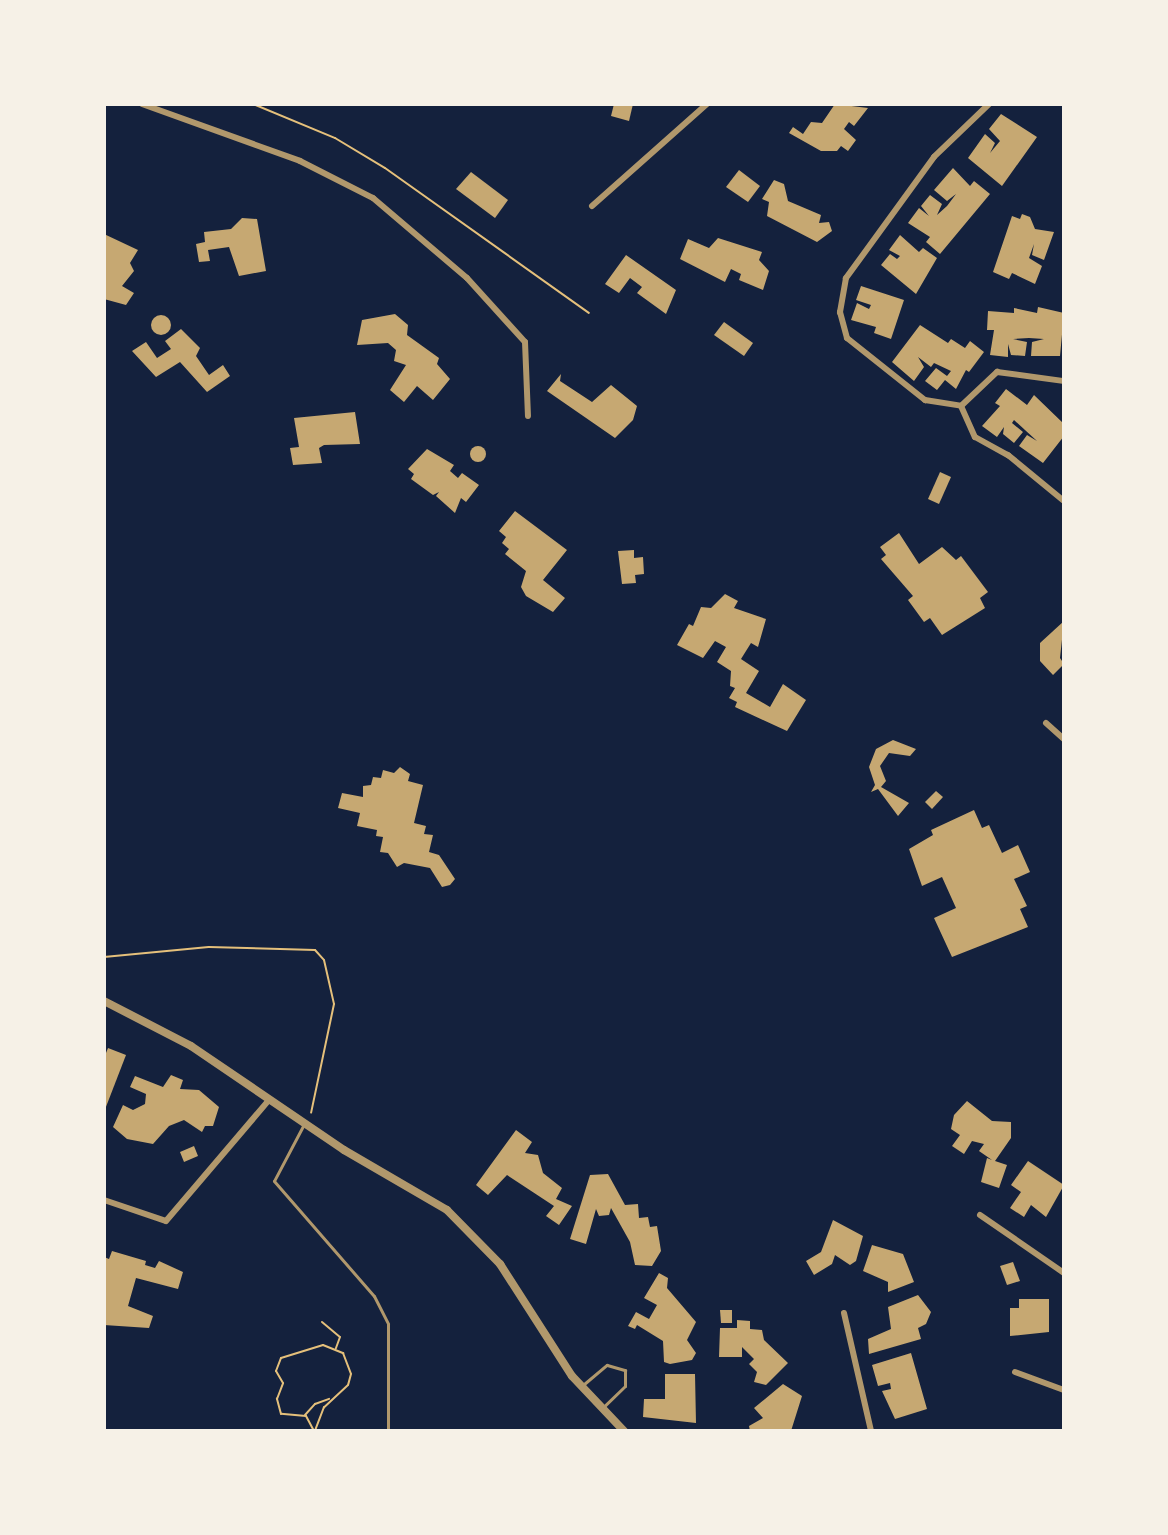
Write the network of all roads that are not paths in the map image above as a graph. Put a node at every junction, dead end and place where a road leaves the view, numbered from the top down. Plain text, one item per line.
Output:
1 (142, 104) edge
2 (707, 104) edge
3 (989, 104) edge
4 (592, 206) dead end
5 (1064, 381) edge
6 (961, 406) junction
7 (528, 416) dead end
8 (1064, 501) edge
9 (1046, 723) dead end
10 (1064, 739) edge
11 (104, 1001) edge
12 (269, 1100) junction
13 (304, 1124) junction
14 (104, 1200) edge
15 (980, 1215) dead end
16 (1064, 1273) edge
17 (844, 1313) dead end
18 (1015, 1372) dead end
19 (581, 1387) junction
20 (1064, 1390) edge
21 (601, 1410) junction
22 (388, 1431) edge
23 (624, 1431) edge
24 (871, 1431) edge

1 - 7 street
2 - 4 street
3 - 6 street
5 - 6 street
6 - 8 street
9 - 10 street
11 - 12 street
12 - 13 street
12 - 14 street
13 - 19 street
13 - 22 lane
15 - 16 street
17 - 24 street
18 - 20 street
19 - 21 street
19 - 21 lane
21 - 23 street

